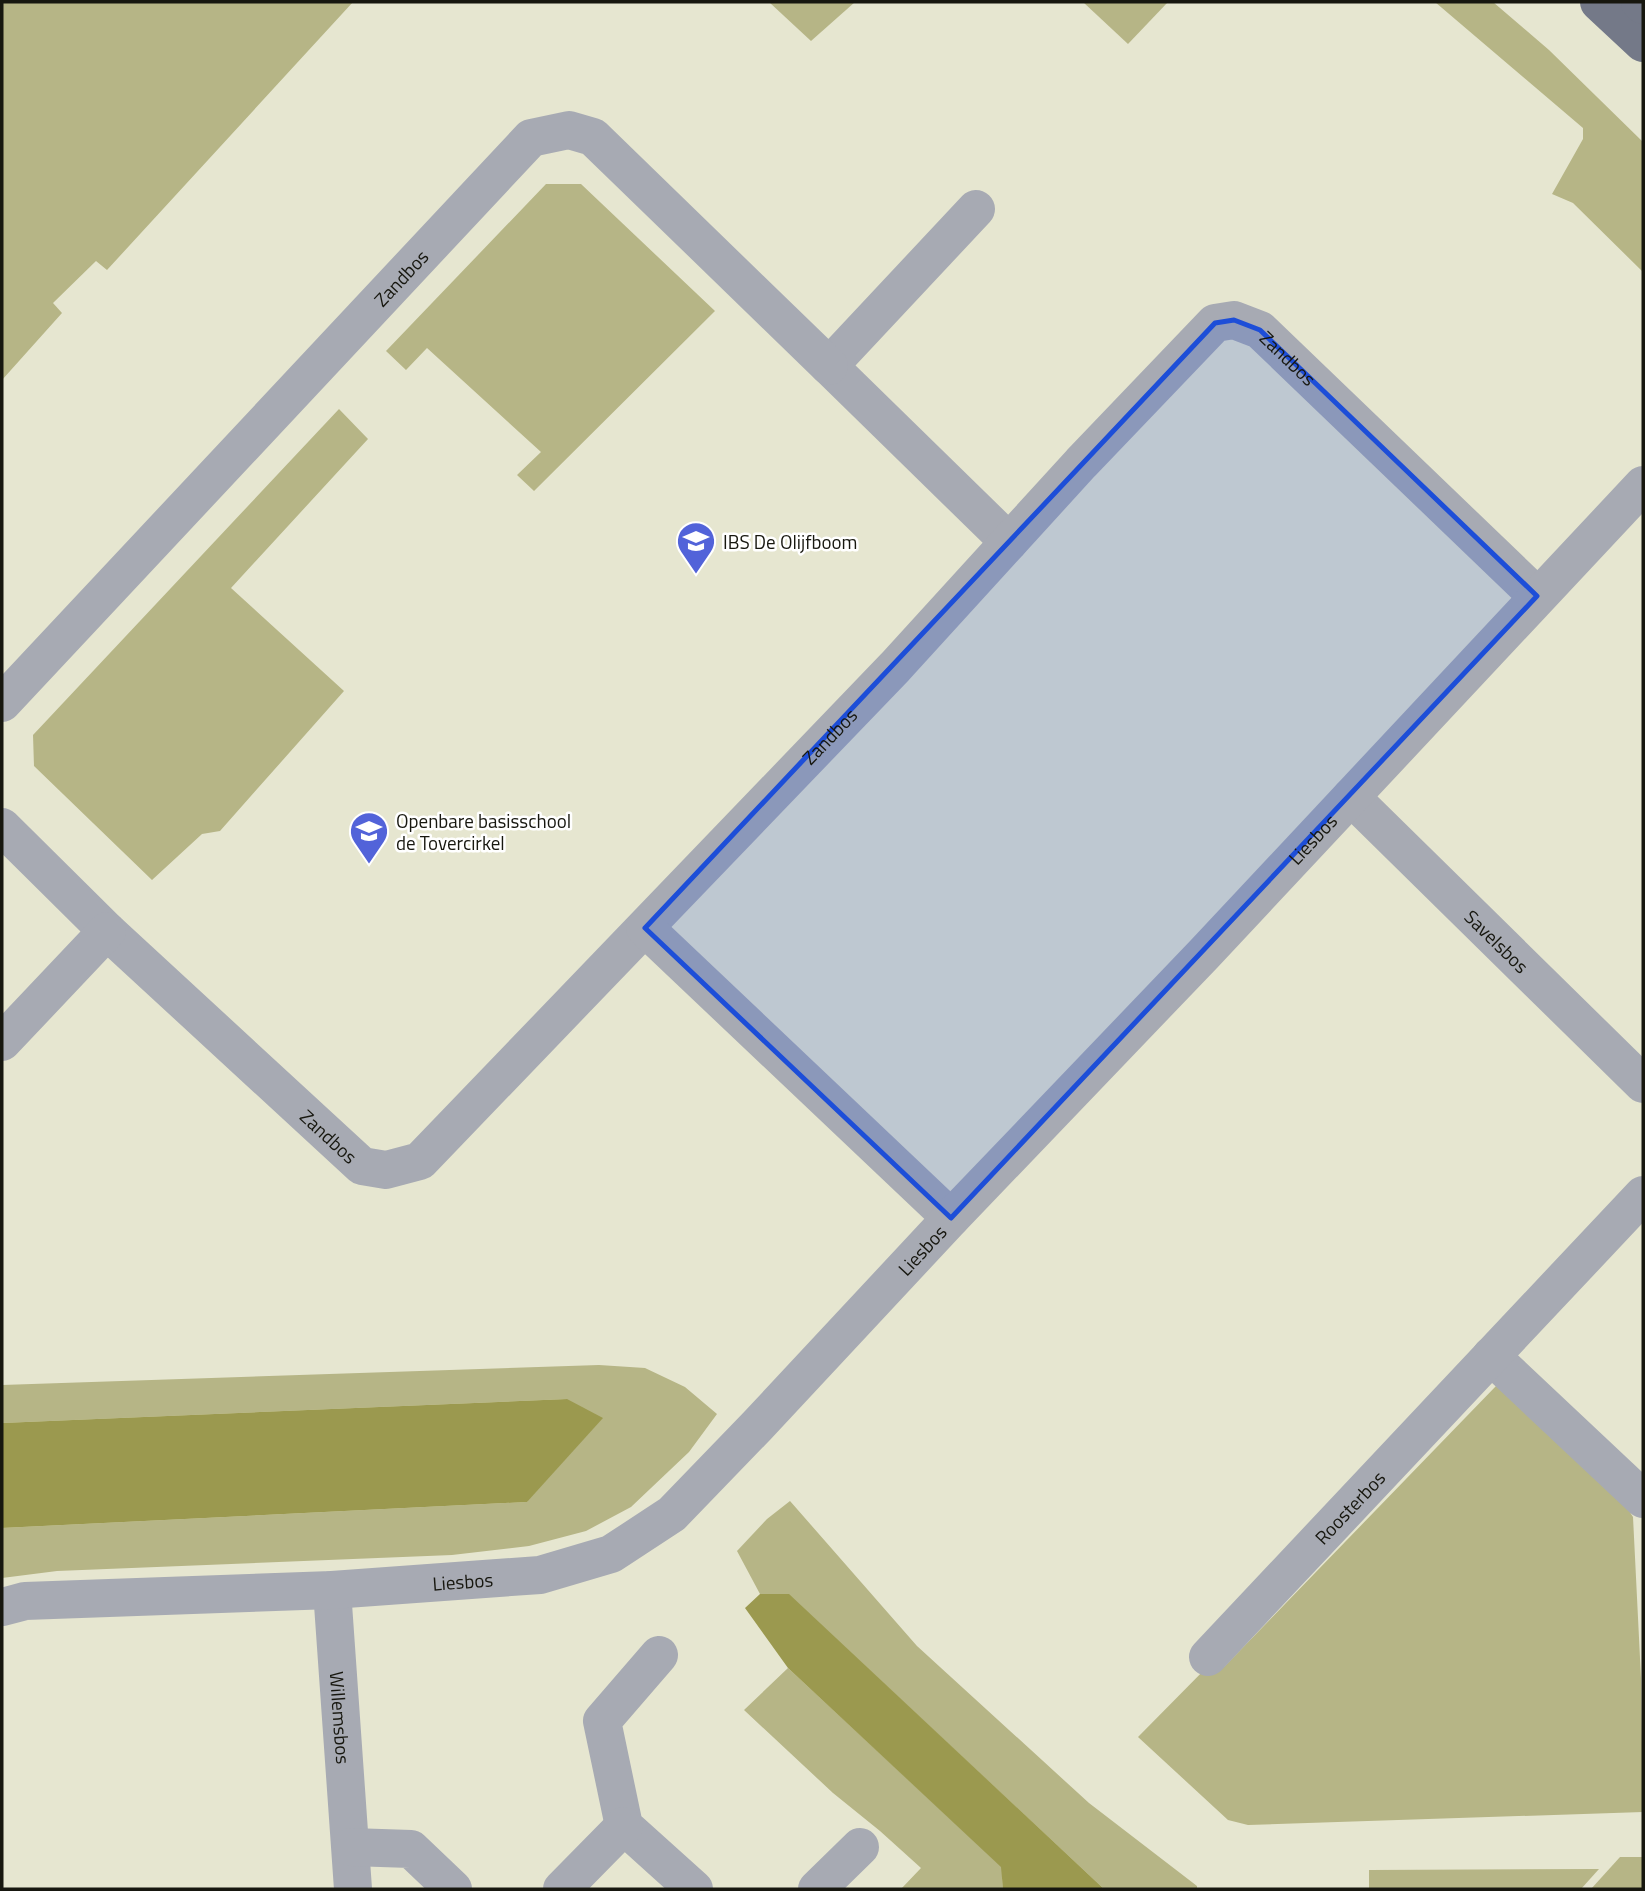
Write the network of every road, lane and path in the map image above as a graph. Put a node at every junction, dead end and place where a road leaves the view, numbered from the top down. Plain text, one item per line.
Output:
1 (1599, 2) edge
2 (1643, 43) edge
3 (976, 209) dead end
4 (829, 366) junction
5 (1643, 485) edge
6 (1009, 542) junction
7 (1537, 596) junction
8 (2, 703) edge
9 (1351, 797) junction
10 (2, 827) edge
11 (645, 928) junction
12 (107, 931) junction
13 (2, 1042) edge
14 (1643, 1084) edge
15 (1643, 1195) edge
16 (951, 1218) junction
17 (1491, 1356) junction
18 (1643, 1499) edge
19 (332, 1590) junction
20 (2, 1607) edge
21 (659, 1655) dead end
22 (1208, 1657) dead end
23 (624, 1826) junction
24 (351, 1847) junction
25 (860, 1847) dead end
26 (353, 1889) edge
27 (453, 1889) edge
28 (562, 1889) edge
29 (694, 1889) edge
30 (817, 1889) edge

1 - 2 main road
3 - 4 street
4 - 6 street, Zandbos
4 - 8 street, Zandbos
5 - 7 street, Liesbos
6 - 7 street, Zandbos
6 - 11 street, Zandbos
7 - 9 street, Liesbos
9 - 14 street, Savelsbos
9 - 16 street, Liesbos
10 - 12 street, Zandbos
11 - 12 street, Zandbos
11 - 16 street
12 - 13 street
15 - 17 street, Roosterbos
16 - 19 street, Liesbos
17 - 18 street
17 - 22 street, Roosterbos
19 - 20 street, Liesbos
19 - 24 street, Willemsbos
21 - 23 street
23 - 28 street
23 - 29 street
24 - 26 street, Willemsbos
24 - 27 street
25 - 30 street

